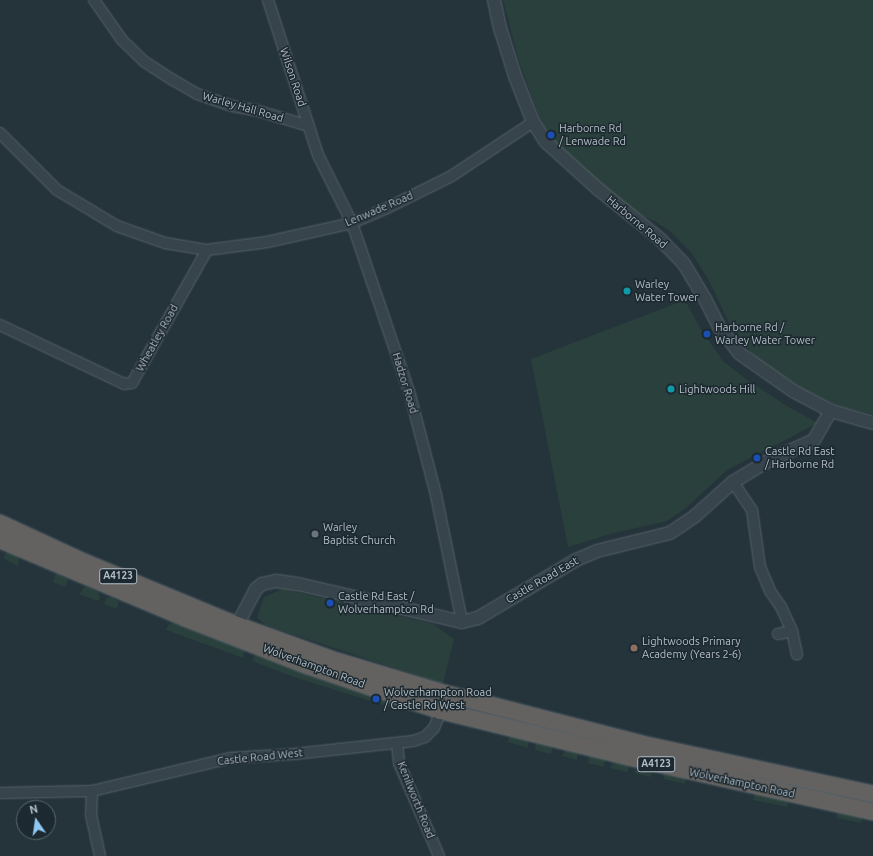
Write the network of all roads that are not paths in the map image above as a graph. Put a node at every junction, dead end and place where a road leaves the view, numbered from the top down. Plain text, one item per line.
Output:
1 (94, 0) edge
2 (268, 0) edge
3 (494, 0) edge
4 (533, 122) junction
5 (309, 126) junction
6 (0, 133) edge
7 (318, 155) joint
8 (352, 223) junction
9 (207, 250) junction
10 (0, 325) edge
11 (831, 411) junction
12 (873, 423) edge
13 (733, 482) junction
14 (0, 524) edge
15 (0, 540) edge
16 (462, 622) junction
17 (235, 631) junction
18 (792, 631) junction
19 (778, 634) dead end
20 (797, 654) dead end
21 (444, 693) junction
22 (441, 711) junction
23 (397, 743) junction
24 (92, 791) junction
25 (0, 793) edge
26 (873, 794) edge
27 (873, 812) edge
28 (100, 856) edge
29 (439, 856) edge

1 - 5 street, Warley Hall Road
2 - 5 street, Wilson Road
3 - 4 street, Harborne Road
4 - 8 street, Lenwade Road
4 - 11 street, Harborne Road
5 - 7 street, Wilson Road
6 - 9 street, Lenwade Road
7 - 8 street, Hadzor Road
8 - 9 street, Lenwade Road
8 - 16 street, Hadzor Road
9 - 10 street, Wheatley Road
11 - 12 street, Harborne Road
11 - 13 street, Castle Road East
13 - 16 street, Castle Road East
13 - 18 street
14 - 17 highway, Wolverhampton Road / A4123
15 - 17 highway, Wolverhampton Road / A4123
16 - 17 street, Castle Road East
17 - 21 highway, Wolverhampton Road / A4123
17 - 22 highway, Wolverhampton Road / A4123
18 - 19 street
18 - 20 street
21 - 22 street, Castle Road West
21 - 26 highway, Wolverhampton Road / A4123
22 - 23 street, Castle Road West
22 - 27 highway, Wolverhampton Road / A4123
23 - 24 street, Castle Road West
23 - 29 street, Kenilworth Road
24 - 25 street, Castle Road West
24 - 28 street

